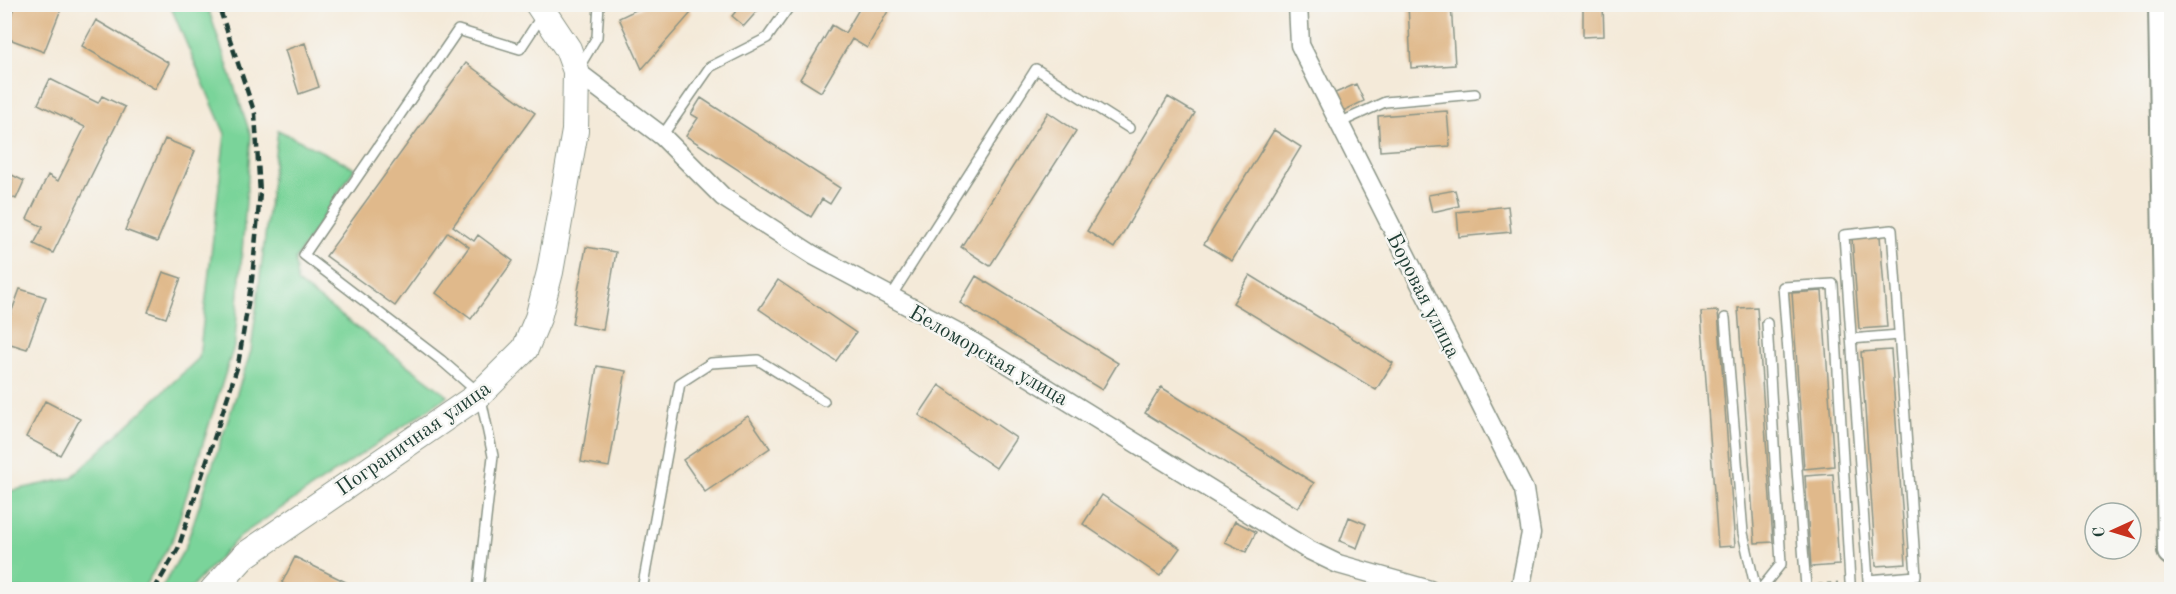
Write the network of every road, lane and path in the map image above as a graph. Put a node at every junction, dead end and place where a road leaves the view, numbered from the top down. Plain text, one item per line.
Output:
1 (599, 4) edge
2 (791, 4) edge
3 (1298, 4) edge
4 (2163, 4) edge
5 (541, 8) edge
6 (576, 71) junction
7 (1475, 94) dead end
8 (1337, 124) junction
9 (1130, 128) dead end
10 (662, 136) junction
11 (890, 298) junction
12 (1725, 318) dead end
13 (1767, 323) dead end
14 (1899, 335) junction
15 (1851, 339) junction
16 (480, 394) junction
17 (824, 401) dead end
18 (2172, 551) edge
19 (1850, 582) joint
20 (1806, 587) junction
21 (213, 590) edge
22 (478, 590) edge
23 (642, 590) edge
24 (1430, 590) edge
25 (1520, 590) edge
26 (1758, 590) edge
27 (1786, 590) edge

1 - 6 lane
2 - 10 lane
3 - 8 street, Боровая улица
4 - 18 main road
5 - 6 main road, Пограничная улица
5 - 16 lane
6 - 10 street, Беломорская улица
6 - 16 main road, Пограничная улица
7 - 8 lane
8 - 25 street, Боровая улица
9 - 11 lane
10 - 11 street, Беломорская улица
11 - 24 street, Беломорская улица
12 - 26 lane
13 - 26 lane
14 - 15 lane
14 - 15 lane
14 - 15 lane
16 - 21 main road, Пограничная улица
16 - 22 lane
17 - 23 lane
19 - 20 path
19 - 20 lane
20 - 27 path

